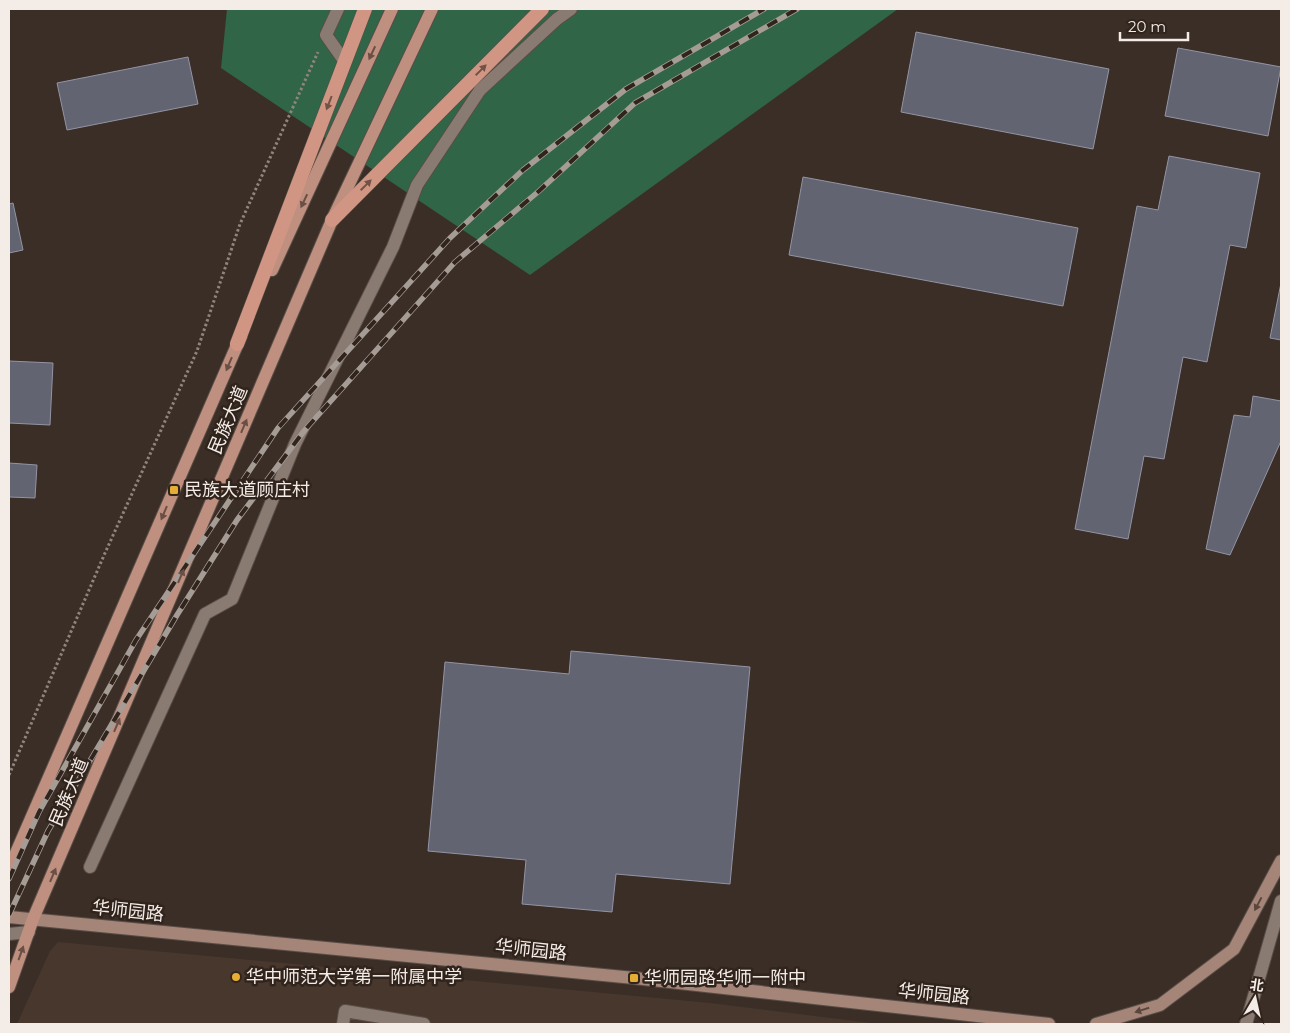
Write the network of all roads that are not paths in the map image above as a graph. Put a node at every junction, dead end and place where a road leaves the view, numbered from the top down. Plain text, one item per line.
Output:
1 (338, 9) edge
2 (365, 9) edge
3 (392, 9) edge
4 (432, 9) edge
5 (542, 9) edge
6 (571, 9) edge
7 (345, 62) junction
8 (332, 220) junction
9 (237, 344) junction
10 (1281, 861) edge
11 (90, 867) dead end
12 (9, 869) edge
13 (1281, 901) edge
14 (9, 917) edge
15 (31, 925) junction
16 (9, 934) edge
17 (9, 987) edge
18 (343, 1024) edge
19 (424, 1024) edge
20 (1049, 1024) edge
21 (1096, 1024) edge
22 (1246, 1024) edge

1 - 7 street
2 - 7 highway
3 -> 9 main road, 民族大道
4 - 8 main road, 民族大道
8 -> 5 highway
6 - 11 street
7 -> 9 highway
15 -> 8 main road, 民族大道
9 -> 12 main road, 民族大道
10 -> 21 main road
13 - 22 street
14 - 15 main road, 华师园路
15 - 16 street
17 -> 15 main road, 民族大道
15 - 20 main road, 华师园路
18 - 19 street

